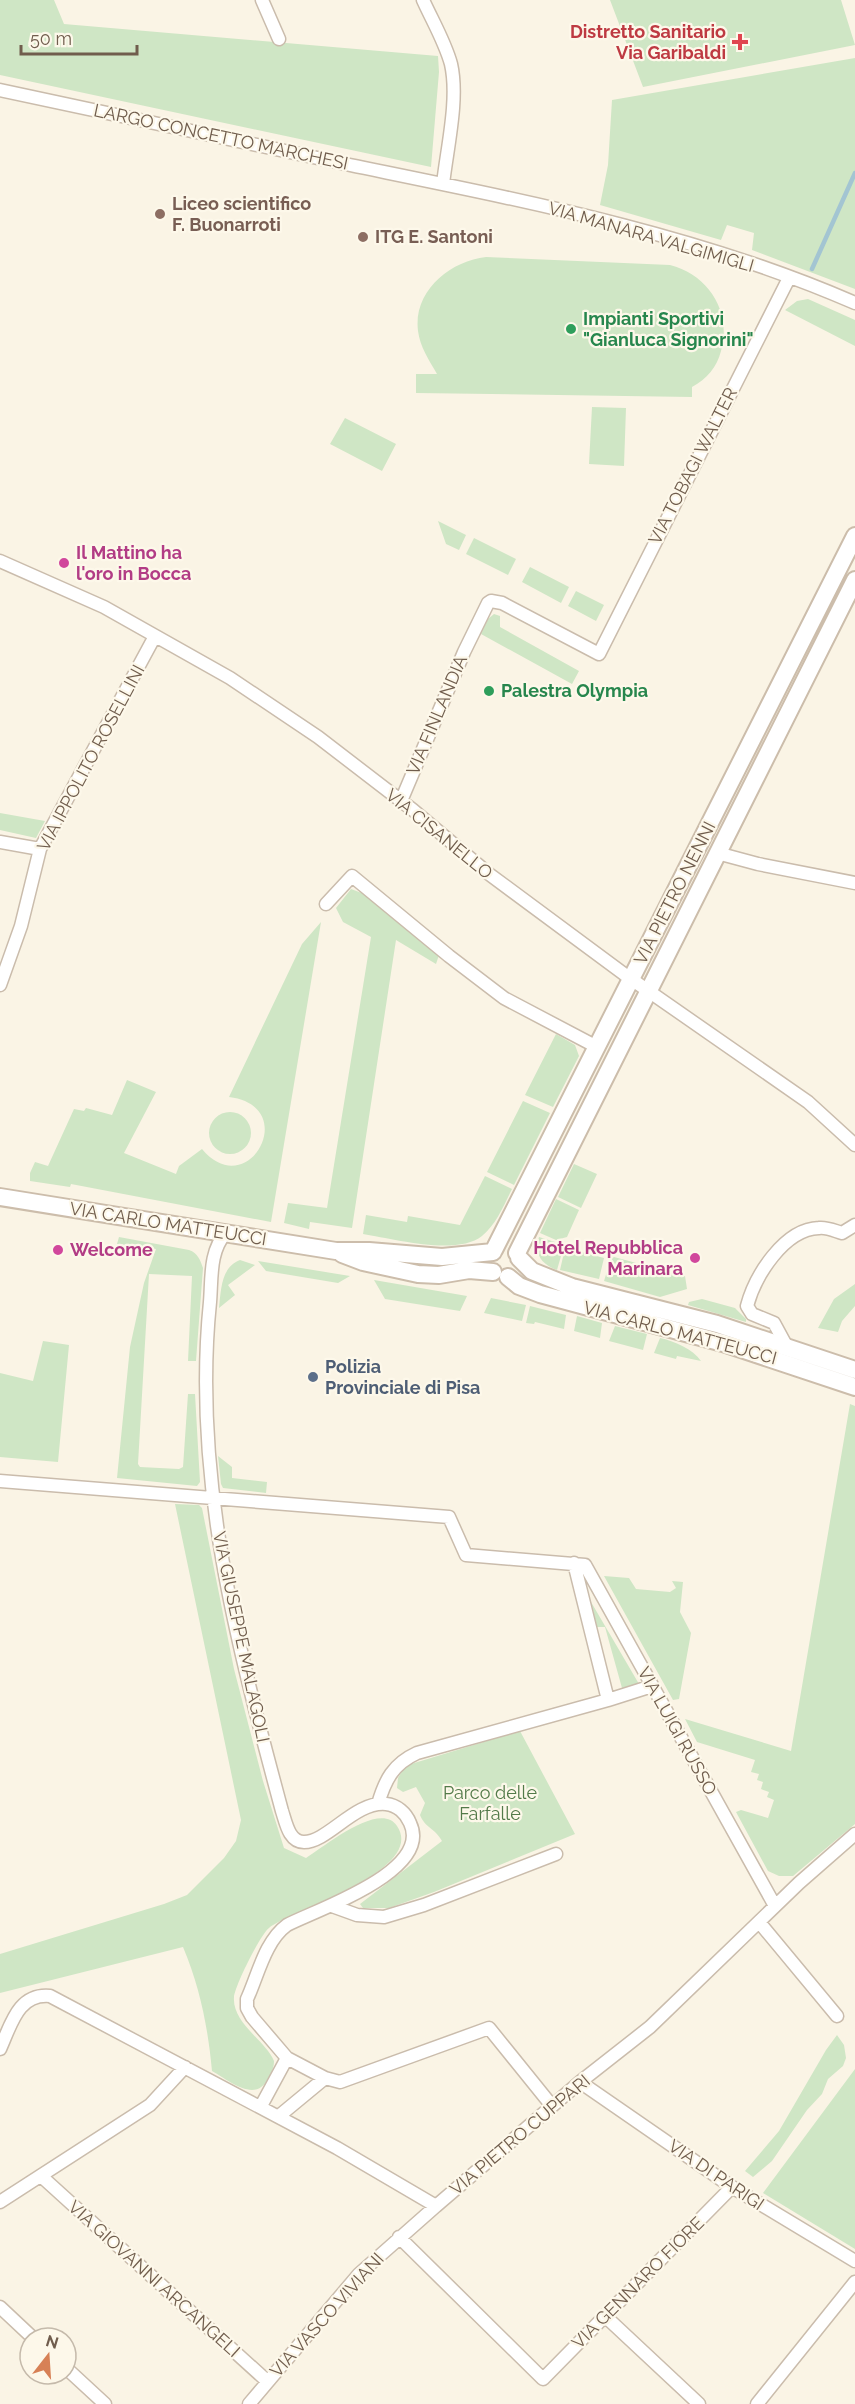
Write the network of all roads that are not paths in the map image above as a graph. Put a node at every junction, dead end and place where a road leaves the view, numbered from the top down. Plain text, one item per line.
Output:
1 (262, 0) edge
2 (423, 0) edge
3 (279, 39) dead end
4 (0, 90) edge
5 (443, 184) junction
6 (789, 278) junction
7 (855, 303) edge
8 (855, 536) edge
9 (0, 561) edge
10 (855, 580) edge
11 (155, 636) junction
12 (599, 654) joint
13 (401, 801) junction
14 (0, 842) edge
15 (40, 849) junction
16 (717, 853) junction
17 (855, 883) edge
18 (326, 904) dead end
19 (631, 980) junction
20 (0, 985) edge
21 (648, 991) junction
22 (597, 1047) junction
23 (855, 1145) edge
24 (0, 1197) edge
25 (855, 1225) edge
26 (226, 1233) junction
27 (336, 1251) junction
28 (493, 1251) junction
29 (518, 1256) junction
30 (500, 1274) junction
31 (787, 1347) junction
32 (855, 1370) edge
33 (855, 1387) edge
34 (0, 1481) edge
35 (212, 1497) junction
36 (574, 1563) junction
37 (652, 1686) junction
38 (608, 1700) junction
39 (378, 1804) junction
40 (855, 1834) edge
41 (556, 1854) dead end
42 (332, 1906) junction
43 (775, 1906) junction
44 (759, 1922) junction
45 (837, 2016) dead end
46 (0, 2049) edge
47 (287, 2058) junction
48 (185, 2067) junction
49 (325, 2079) junction
50 (580, 2082) junction
51 (261, 2106) junction
52 (552, 2106) junction
53 (279, 2116) junction
54 (41, 2176) junction
55 (732, 2187) junction
56 (0, 2202) edge
57 (436, 2206) junction
58 (399, 2237) junction
59 (855, 2261) edge
60 (855, 2282) edge
61 (0, 2307) edge
62 (606, 2317) junction
63 (20, 2326) edge
64 (78, 2379) edge
65 (267, 2381) junction
66 (105, 2404) edge
67 (249, 2404) edge
68 (699, 2404) edge
69 (757, 2404) edge

1 - 3 street
2 - 5 street
4 - 5 street, LARGO CONCETTO MARCHESI
5 - 6 street, VIA MANARA VALGIMIGLI
6 - 7 street, VIA MANARA VALGIMIGLI
6 - 12 street, VIA TOBAGI WALTER
8 - 19 main road, VIA PIETRO NENNI
9 - 11 street, VIA CISANELLO
10 - 16 main road, VIA PIETRO NENNI
11 - 13 street, VIA CISANELLO
11 - 15 street, VIA IPPOLITO ROSELLINI
12 - 13 street, VIA FINLANDIA
13 - 19 street, VIA CISANELLO
14 - 15 street
15 - 20 street, VIA IPPOLITO ROSELLINI
16 - 17 street
16 - 21 main road, VIA PIETRO NENNI
18 - 22 street
19 - 21 street, VIA CISANELLO
19 - 22 main road, VIA PIETRO NENNI
21 - 23 street, VIA CISANELLO
21 - 29 main road, VIA PIETRO NENNI
22 - 28 main road, VIA PIETRO NENNI
24 - 26 main road, VIA CARLO MATTEUCCI
25 - 31 street
26 - 27 main road, VIA CARLO MATTEUCCI
26 - 35 street, VIA GIUSEPPE MALAGOLI
27 - 28 main road, VIA CARLO MATTEUCCI
27 - 30 main road, VIA CARLO MATTEUCCI
28 - 29 main road
28 - 30 main road
29 - 30 main road
29 - 31 main road, VIA CARLO MATTEUCCI
30 - 33 main road, VIA CARLO MATTEUCCI
31 - 32 main road, VIA CARLO MATTEUCCI
34 - 35 street
35 - 36 street
35 - 39 street, VIA GIUSEPPE MALAGOLI
36 - 37 street, VIA LUIGI RUSSO
36 - 38 street
37 - 38 street
37 - 43 street, VIA LUIGI RUSSO
38 - 39 street
39 - 42 street
40 - 43 street, VIA PIETRO CUPPARI
41 - 42 street
42 - 47 street
43 - 44 street, VIA PIETRO CUPPARI
44 - 45 street
44 - 50 street, VIA PIETRO CUPPARI
46 - 48 street, VIA PIETRO CUPPARI
47 - 49 street
47 - 51 street
48 - 51 street, VIA PIETRO CUPPARI
48 - 54 street
49 - 52 street
49 - 53 street
50 - 52 street, VIA PIETRO CUPPARI
50 - 55 street, VIA DI PARIGI
51 - 53 street, VIA PIETRO CUPPARI
52 - 57 street, VIA PIETRO CUPPARI
53 - 57 street, VIA PIETRO CUPPARI
54 - 56 street
54 - 65 street, VIA GIOVANNI ARCANGELI
55 - 59 street, VIA DI PARIGI
55 - 62 street, VIA GENNARO FIORE
57 - 58 street, VIA VASCO VIVIANI
58 - 62 street, VIA GENNARO FIORE
58 - 65 street, VIA VASCO VIVIANI
60 - 69 street
61 - 63 street
62 - 68 street
64 - 66 street
65 - 67 street, VIA VASCO VIVIANI

